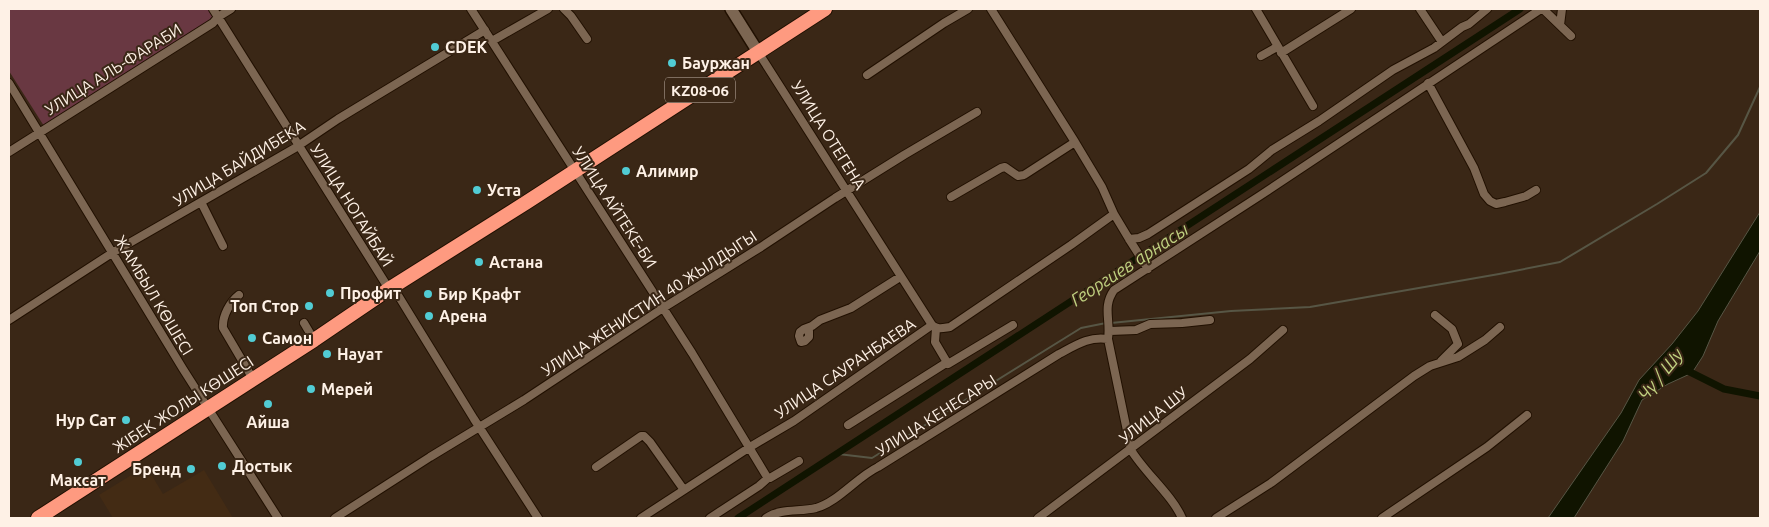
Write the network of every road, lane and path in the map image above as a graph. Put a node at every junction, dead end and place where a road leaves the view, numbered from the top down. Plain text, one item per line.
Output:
1 (213, 9) edge
2 (231, 9) edge
3 (471, 9) edge
4 (548, 9) edge
5 (564, 9) edge
6 (731, 9) edge
7 (825, 9) edge
8 (968, 9) edge
9 (991, 9) edge
10 (1256, 9) edge
11 (1351, 9) edge
12 (1420, 9) edge
13 (1487, 9) edge
14 (1542, 9) edge
15 (1562, 9) edge
16 (218, 17) junction
17 (1560, 25) junction
18 (485, 30) junction
19 (1571, 36) dead end
20 (587, 39) dead end
21 (492, 41) junction
22 (1442, 42) junction
23 (1279, 50) junction
24 (758, 52) junction
25 (1261, 56) dead end
26 (867, 74) dead end
27 (9, 83) edge
28 (1428, 83) junction
29 (1313, 106) dead end
30 (977, 112) dead end
31 (39, 132) junction
32 (1075, 142) junction
33 (299, 145) junction
34 (9, 152) edge
35 (576, 171) junction
36 (1536, 190) dead end
37 (846, 192) junction
38 (951, 198) dead end
39 (201, 202) junction
40 (1114, 214) junction
41 (1130, 241) junction
42 (223, 246) dead end
43 (112, 253) junction
44 (1148, 269) junction
45 (900, 278) junction
46 (391, 288) junction
47 (239, 295) dead end
48 (663, 308) junction
49 (1435, 315) dead end
50 (9, 320) edge
51 (1210, 320) dead end
52 (304, 323) dead end
53 (1013, 324) dead end
54 (934, 327) junction
55 (1500, 327) dead end
56 (808, 328) dead end
57 (1283, 330) dead end
58 (1109, 335) junction
59 (314, 340) junction
60 (1441, 361) junction
61 (946, 363) junction
62 (253, 379) junction
63 (208, 409) junction
64 (1527, 415) dead end
65 (848, 425) dead end
66 (480, 427) junction
67 (750, 447) junction
68 (1131, 450) junction
69 (798, 461) dead end
70 (596, 467) dead end
71 (768, 478) junction
72 (684, 490) junction
73 (788, 511) junction
74 (38, 518) edge
75 (278, 518) edge
76 (335, 518) edge
77 (538, 518) edge
78 (640, 518) edge
79 (710, 518) edge
80 (766, 518) edge
81 (781, 518) edge
82 (1038, 518) edge
83 (1182, 518) edge
84 (1216, 518) edge
85 (1382, 518) edge

1 - 16 street, УЛИЦА НОГАЙБАЙ
2 - 16 street, УЛИЦА АЛЬ-ФАРАБИ
3 - 18 street, УЛИЦА АЙТЕКЕ-БИ
4 - 21 street
5 - 20 street
6 - 24 main road, УЛИЦА ОТЕГЕНА
7 - 24 highway, ЖІБЕК ЖОЛЫ КӨШЕСІ / KZ08-06
8 - 26 street
9 - 32 street
10 - 23 street
11 - 23 street
12 - 22 street
13 - 22 street
14 - 17 street
14 - 28 street
15 - 17 street
16 - 31 street, УЛИЦА АЛЬ-ФАРАБИ
16 - 33 street, УЛИЦА НОГАЙБАЙ
17 - 19 street
18 - 21 street, УЛИЦА АЙТЕКЕ-БИ
18 - 33 street, УЛИЦА БАЙДИБЕКА
21 - 35 street, УЛИЦА АЙТЕКЕ-БИ
22 - 41 street
23 - 25 street
23 - 29 street
24 - 35 highway, ЖІБЕК ЖОЛЫ КӨШЕСІ / KZ08-06
24 - 37 street, УЛИЦА ОТЕГЕНА
27 - 31 street, ЖАМБЫЛ КӨШЕСІ
28 - 36 street
28 - 44 street
30 - 37 street, УЛИЦА ЖЕНИСТИН 40 ЖЫЛДЫГЫ
31 - 34 street, УЛИЦА АЛЬ-ФАРАБИ
31 - 43 street, ЖАМБЫЛ КӨШЕСІ
32 - 38 street
32 - 40 street
33 - 39 street, УЛИЦА БАЙДИБЕКА
33 - 46 street, УЛИЦА НОГАЙБАЙ
35 - 46 highway, ЖІБЕК ЖОЛЫ КӨШЕСІ / KZ08-06
35 - 48 street, УЛИЦА АЙТЕКЕ-БИ
37 - 45 street, УЛИЦА ОТЕГЕНА
37 - 48 street, УЛИЦА ЖЕНИСТИН 40 ЖЫЛДЫГЫ
39 - 42 street
39 - 43 street, УЛИЦА БАЙДИБЕКА
40 - 41 street
40 - 54 street, УЛИЦА САУРАНБАЕВА
41 - 44 street
43 - 50 street, УЛИЦА БАЙДИБЕКА
43 - 63 street, ЖАМБЫЛ КӨШЕСІ
44 - 58 street
45 - 54 street, УЛИЦА ОТЕГЕНА
45 - 56 street
46 - 59 highway, ЖІБЕК ЖОЛЫ КӨШЕСІ / KZ08-06
46 - 66 street, УЛИЦА НОГАЙБАЙ
47 - 62 street
48 - 66 street, УЛИЦА ЖЕНИСТИН 40 ЖЫЛДЫГЫ
48 - 67 street, УЛИЦА АЙТЕКЕ-БИ
49 - 60 street
51 - 58 street, УЛИЦА КЕНЕСАРЫ
52 - 59 street
53 - 61 street
54 - 61 street
54 - 67 street, УЛИЦА САУРАНБАЕВА
55 - 60 street
57 - 68 street, УЛИЦА ШУ
58 - 68 street
58 - 73 street, УЛИЦА КЕНЕСАРЫ
59 - 62 highway, ЖІБЕК ЖОЛЫ КӨШЕСІ / KZ08-06
60 - 84 street
61 - 65 street
62 - 63 highway, ЖІБЕК ЖОЛЫ КӨШЕСІ / KZ08-06
63 - 74 highway, ЖІБЕК ЖОЛЫ КӨШЕСІ / KZ08-06
63 - 75 street, ЖАМБЫЛ КӨШЕСІ
64 - 85 street
66 - 76 street, УЛИЦА ЖЕНИСТИН 40 ЖЫЛДЫГЫ
66 - 77 street, УЛИЦА НОГАЙБАЙ
67 - 71 street, УЛИЦА АЙТЕКЕ-БИ
67 - 72 street, УЛИЦА САУРАНБАЕВА
68 - 82 street, УЛИЦА ШУ
68 - 83 street
69 - 71 street
70 - 72 street
71 - 79 street
72 - 78 street, УЛИЦА САУРАНБАЕВА
73 - 80 street, УЛИЦА КЕНЕСАРЫ
73 - 81 street

